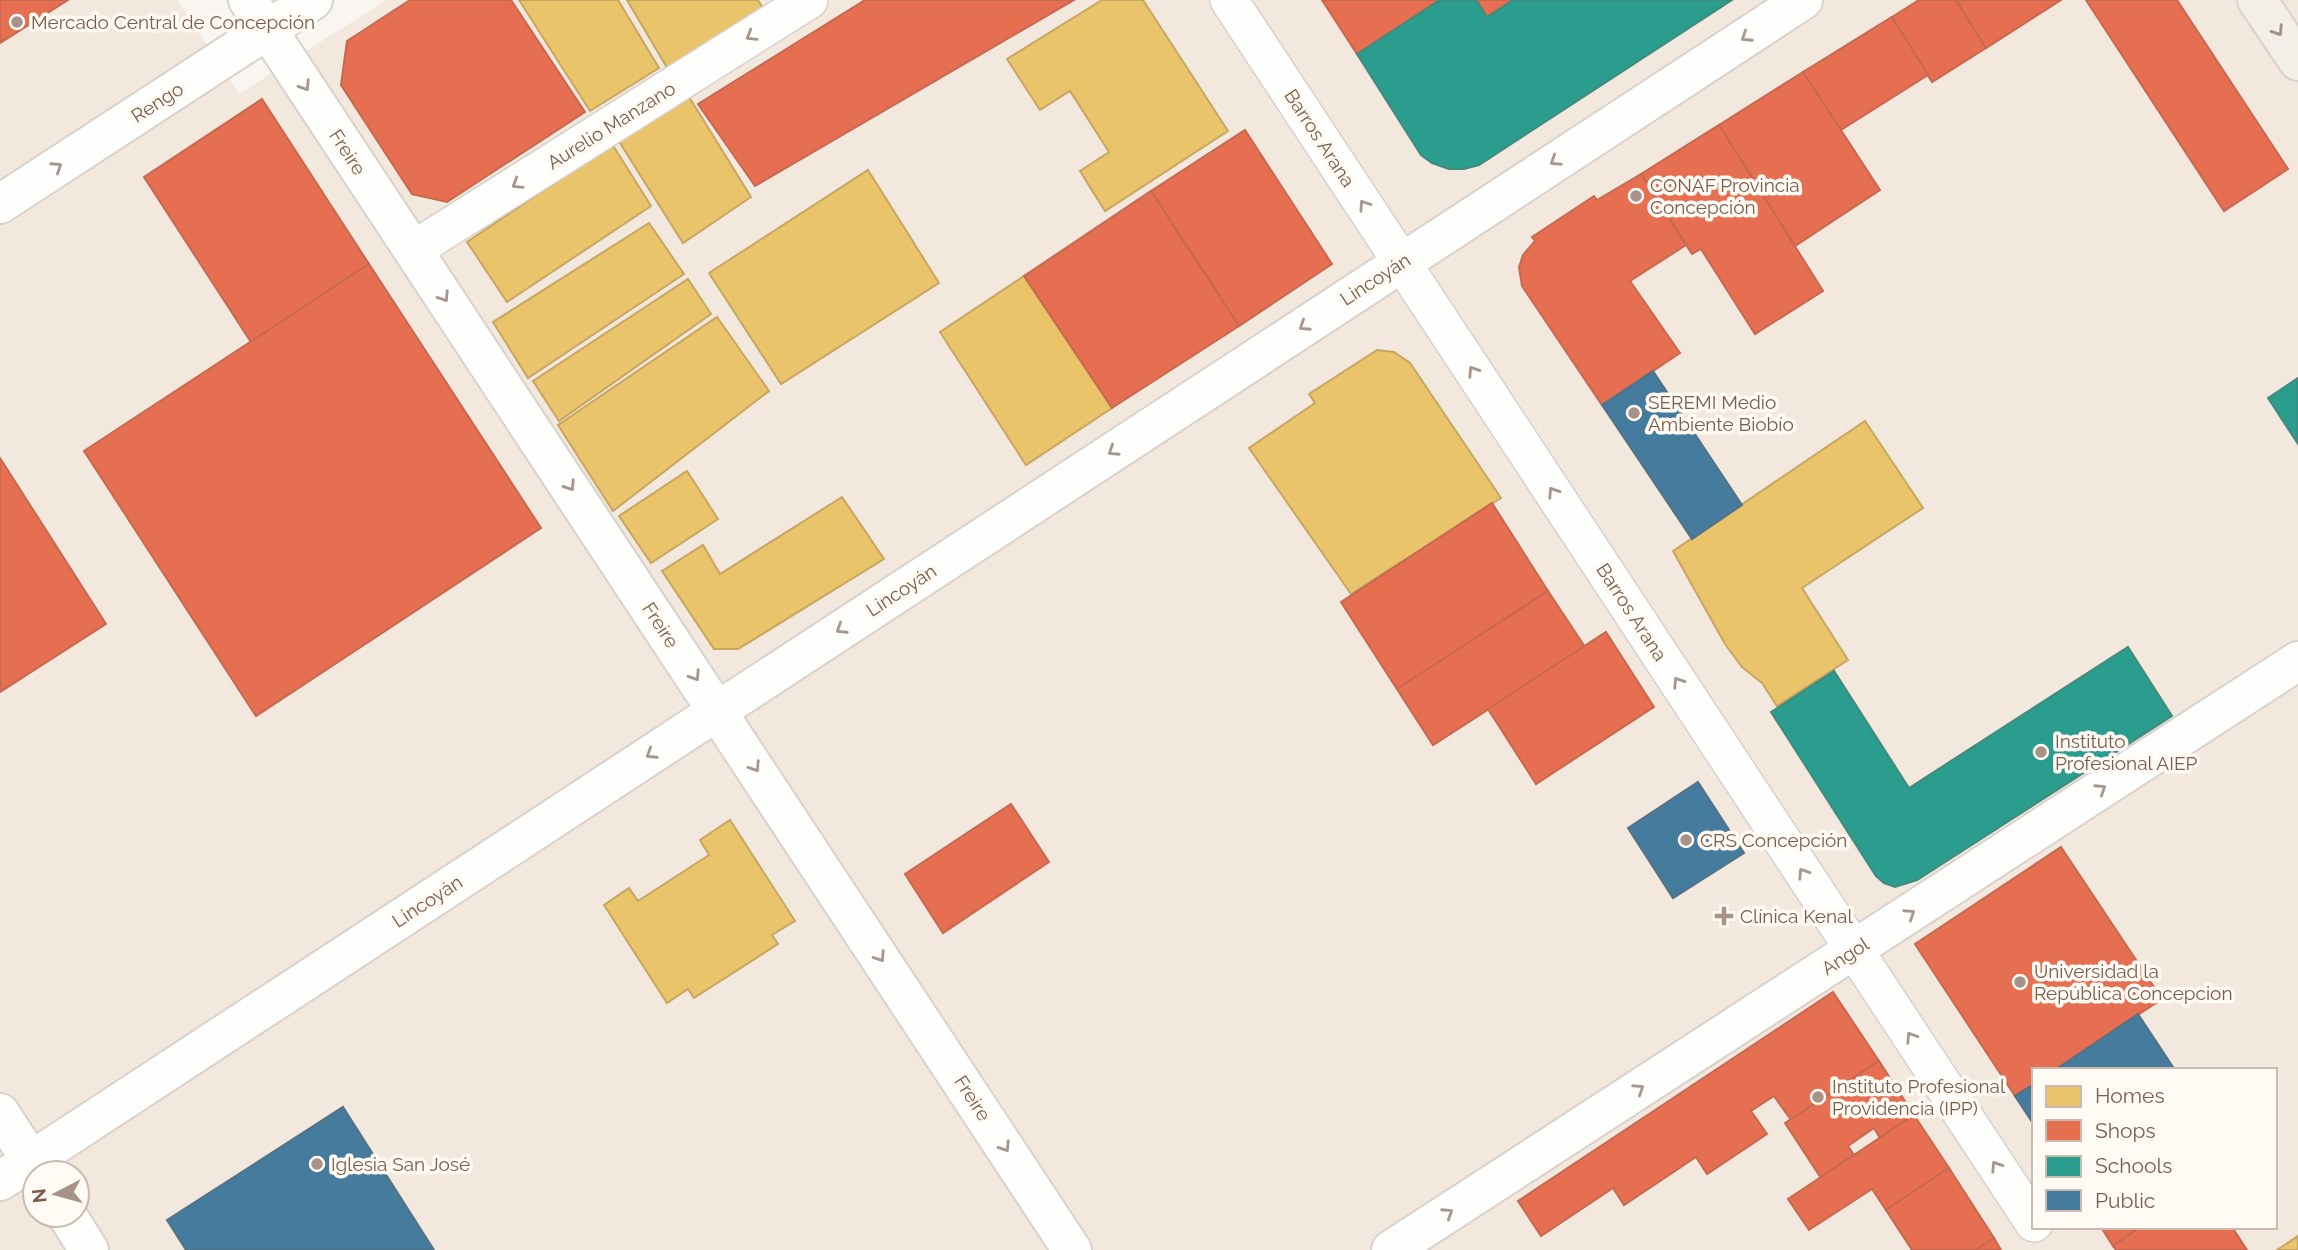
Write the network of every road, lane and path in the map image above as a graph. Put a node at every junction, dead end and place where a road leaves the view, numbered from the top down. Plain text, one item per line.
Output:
1 (313, 0) edge
2 (808, 0) edge
3 (1229, 0) edge
4 (1803, 0) edge
5 (2258, 0) edge
6 (258, 15) edge
7 (2298, 61) edge
8 (0, 204) edge
9 (413, 250) junction
10 (1402, 261) junction
11 (2298, 661) edge
12 (717, 710) junction
13 (1853, 951) junction
14 (0, 1113) edge
15 (30, 1159) edge
16 (47, 1159) edge
17 (21, 1173) edge
18 (0, 1181) edge
19 (2032, 1220) edge
20 (76, 1229) edge
21 (2038, 1229) edge
22 (89, 1250) edge
23 (1072, 1250) edge
24 (1391, 1250) edge
25 (2051, 1250) edge

1 - 6 street, Rengo
2 -> 9 street, Aurelio Manzano
10 -> 3 street, Barros Arana
4 -> 10 street, Lincoyán
5 -> 7 main road
8 -> 6 street, Rengo
6 -> 9 street, Freire
9 -> 12 street, Freire
10 -> 12 street, Lincoyán
13 -> 10 street, Barros Arana
13 -> 11 street, Angol
12 -> 16 street, Lincoyán
12 -> 23 street, Freire
19 -> 13 street, Barros Arana
24 -> 13 street, Angol
14 - 15 street
17 - 18 street, Lincoyán
20 - 22 street
21 - 25 street, Barros Arana

